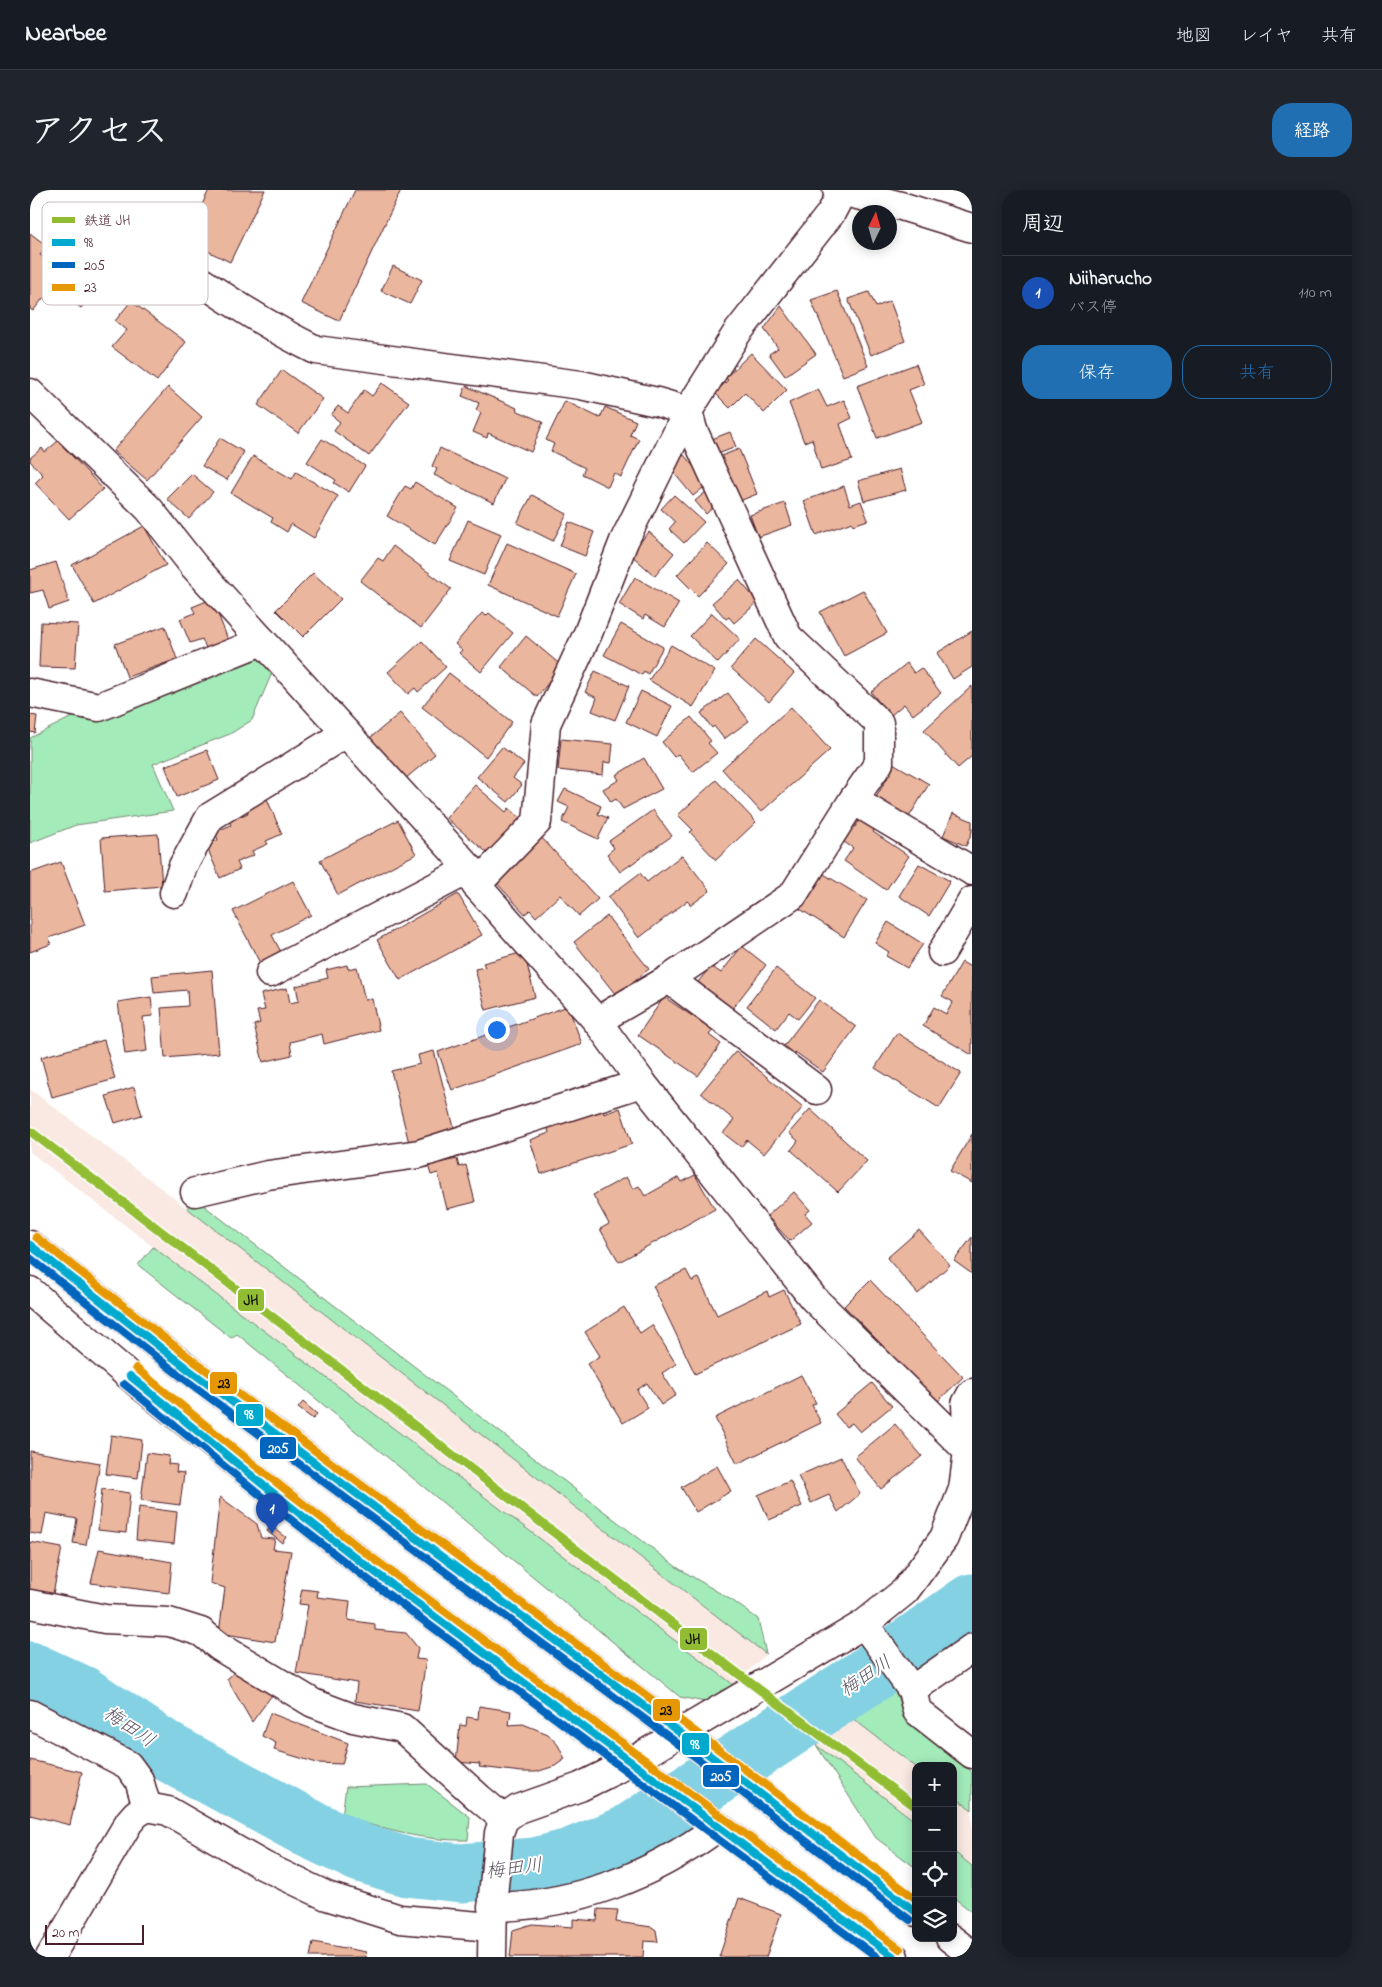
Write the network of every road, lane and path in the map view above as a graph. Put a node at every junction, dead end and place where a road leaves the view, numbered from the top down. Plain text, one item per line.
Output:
1 (840, 191) edge
2 (972, 228) edge
3 (208, 287) edge
4 (30, 393) edge
5 (688, 411) junction
6 (262, 641) junction
7 (30, 693) edge
8 (346, 733) junction
9 (853, 800) junction
10 (972, 871) edge
11 (473, 877) junction
12 (174, 893) dead end
13 (972, 901) edge
14 (942, 952) dead end
15 (270, 973) dead end
16 (670, 979) junction
17 (597, 1020) junction
18 (642, 1083) junction
19 (817, 1090) dead end
20 (195, 1192) dead end
21 (30, 1245) edge
22 (30, 1291) edge
23 (972, 1393) edge
24 (968, 1451) junction
25 (967, 1492) edge
26 (30, 1604) edge
27 (866, 1628) junction
28 (972, 1648) edge
29 (910, 1687) junction
30 (30, 1714) edge
31 (679, 1732) junction
32 (972, 1754) edge
33 (631, 1762) junction
34 (147, 1808) junction
35 (713, 1823) junction
36 (502, 1826) junction
37 (912, 1909) edge
38 (492, 1910) junction
39 (955, 1942) edge
40 (972, 1955) edge
41 (50, 1957) edge
42 (492, 1957) edge
43 (894, 1957) edge

1 - 2 street
1 - 5 street
3 - 5 street
4 - 6 street
5 - 9 street
5 - 11 street
6 - 7 street
6 - 8 street
8 - 11 street
8 - 12 street
9 - 10 street
9 - 16 street
11 - 15 street
11 - 17 street
13 - 14 street
16 - 17 street
16 - 19 street
17 - 18 street
18 - 20 street
18 - 24 street
21 - 31 street
22 - 33 street
23 - 24 street
24 - 25 street
25 - 27 street
26 - 36 street
27 - 29 street
27 - 31 street
28 - 29 street
29 - 32 street
30 - 34 street
31 - 33 street
31 - 37 street
33 - 35 street
33 - 36 street
34 - 38 street
34 - 41 street
35 - 38 street
35 - 43 street
36 - 38 street
38 - 42 street
39 - 40 street

